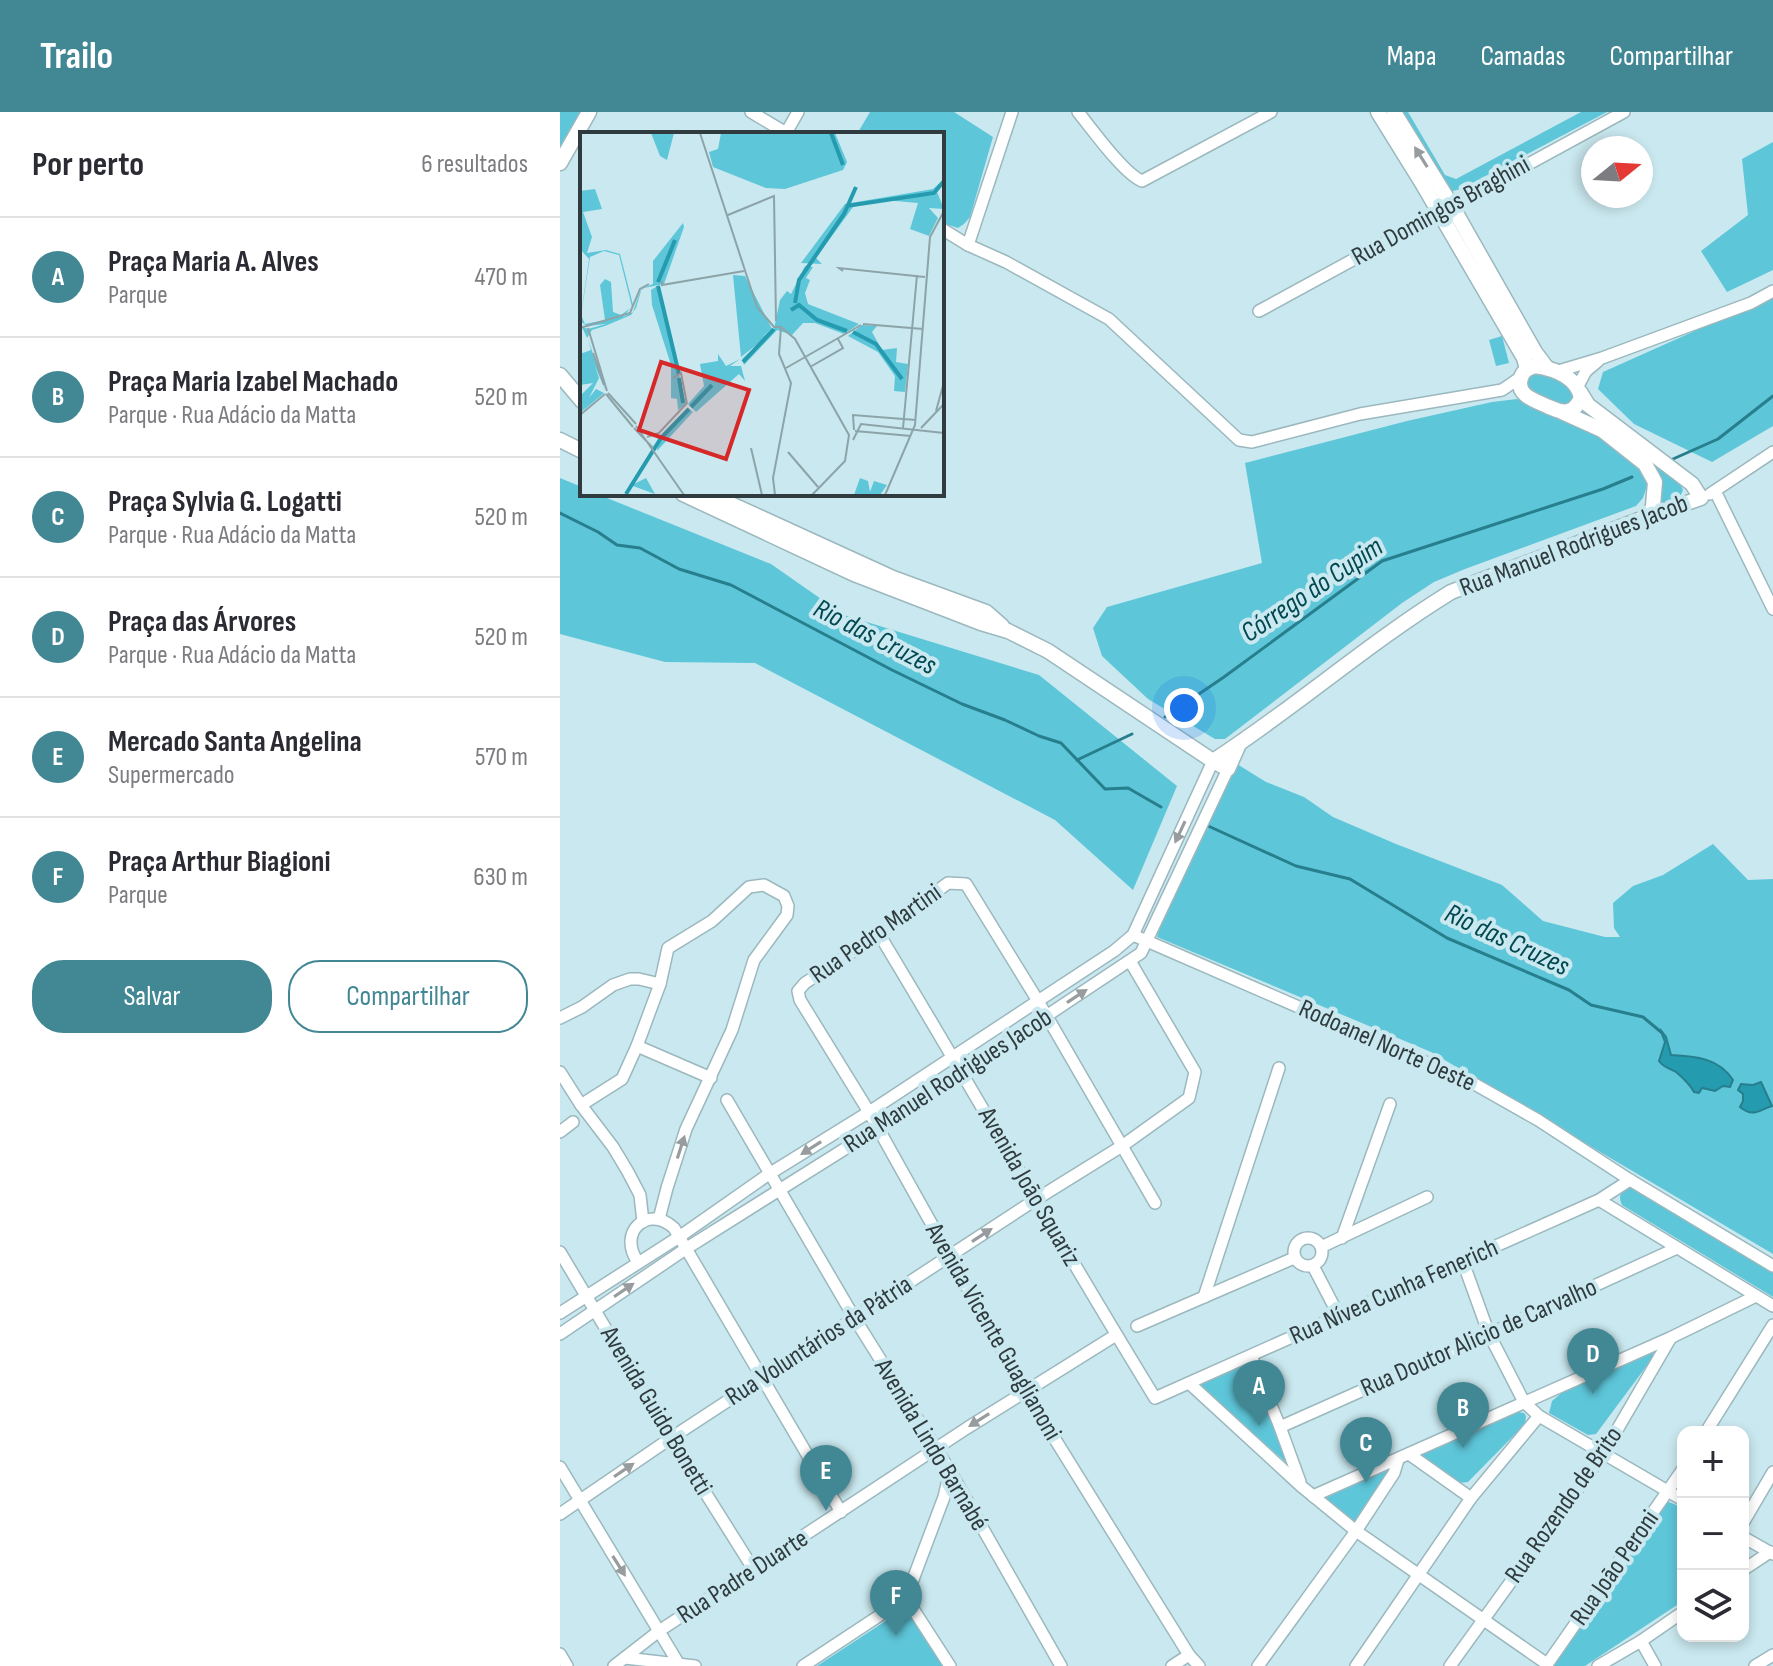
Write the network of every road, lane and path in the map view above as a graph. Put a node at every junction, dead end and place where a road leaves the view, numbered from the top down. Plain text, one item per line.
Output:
1 (589, 112) edge
2 (751, 112) edge
3 (798, 112) edge
4 (1012, 112) edge
5 (1271, 112) edge
6 (1378, 112) edge
7 (1394, 112) edge
8 (1624, 112) edge
9 (1078, 113) edge
10 (785, 132) edge
11 (788, 132) edge
12 (560, 163) edge
13 (1445, 209) junction
14 (944, 230) edge
15 (968, 245) junction
16 (1773, 291) edge
17 (1259, 311) dead end
18 (1602, 358) junction
19 (1551, 370) junction
20 (1524, 373) junction
21 (560, 375) edge
22 (1579, 389) junction
23 (1502, 390) junction
24 (1529, 398) junction
25 (580, 399) edge
26 (1561, 412) junction
27 (560, 440) edge
28 (580, 450) edge
29 (1773, 452) edge
30 (1708, 495) junction
31 (687, 496) edge
32 (713, 496) edge
33 (1649, 516) junction
34 (1773, 609) edge
35 (1008, 631) junction
36 (1239, 744) junction
37 (1213, 761) junction
38 (1228, 769) junction
39 (879, 934) junction
40 (1133, 935) junction
41 (1147, 942) junction
42 (1130, 961) junction
43 (660, 984) junction
44 (798, 991) joint
45 (1038, 1001) junction
46 (1046, 1017) junction
47 (560, 1018) edge
48 (637, 1046) junction
49 (953, 1057) junction
50 (1279, 1068) dead end
51 (560, 1072) edge
52 (962, 1072) junction
53 (711, 1078) junction
54 (727, 1100) dead end
55 (1390, 1104) dead end
56 (581, 1105) junction
57 (869, 1112) junction
58 (573, 1122) dead end
59 (878, 1128) junction
60 (560, 1132) edge
61 (1122, 1146) junction
62 (769, 1174) junction
63 (1630, 1180) junction
64 (778, 1189) junction
65 (1427, 1197) dead end
66 (1035, 1200) junction
67 (1599, 1200) junction
68 (1155, 1203) dead end
69 (659, 1219) junction
70 (643, 1222) junction
71 (679, 1237) junction
72 (1342, 1238) junction
73 (1321, 1247) junction
74 (687, 1248) junction
75 (1677, 1248) junction
76 (560, 1252) edge
77 (948, 1257) junction
78 (1294, 1258) junction
79 (638, 1262) junction
80 (1463, 1262) junction
81 (1313, 1266) junction
82 (1773, 1266) edge
83 (586, 1296) junction
84 (1756, 1296) junction
85 (1204, 1297) junction
86 (1773, 1306) edge
87 (594, 1310) junction
88 (560, 1313) edge
89 (1339, 1316) junction
90 (855, 1319) junction
91 (1773, 1325) edge
92 (1137, 1326) dead end
93 (560, 1334) edge
94 (1489, 1334) junction
95 (1116, 1335) junction
96 (1670, 1338) junction
97 (1251, 1356) junction
98 (762, 1379) junction
99 (1189, 1383) junction
100 (1025, 1391) junction
101 (1155, 1398) joint
102 (1524, 1402) junction
103 (1539, 1416) junction
104 (1710, 1426) edge
105 (1280, 1427) junction
106 (671, 1438) junction
107 (937, 1449) junction
108 (1603, 1454) junction
109 (1403, 1457) junction
110 (560, 1467) edge
111 (950, 1471) junction
112 (1773, 1472) edge
113 (1677, 1478) edge
114 (1301, 1486) junction
115 (1669, 1491) junction
116 (1313, 1496) junction
117 (1471, 1498) junction
118 (1680, 1498) edge
119 (579, 1501) junction
120 (841, 1512) junction
121 (1749, 1513) edge
122 (560, 1514) edge
123 (1356, 1531) junction
124 (1749, 1540) edge
125 (1771, 1553) edge
126 (1749, 1566) edge
127 (754, 1570) junction
128 (1420, 1574) junction
129 (906, 1598) junction
130 (1677, 1616) edge
131 (1482, 1620) junction
132 (659, 1631) junction
133 (1641, 1641) junction
134 (560, 1654) edge
135 (1189, 1655) junction
136 (1773, 1655) edge
137 (625, 1658) junction
138 (1546, 1665) edge
139 (567, 1666) edge
140 (614, 1666) edge
141 (680, 1666) edge
142 (695, 1666) edge
143 (803, 1666) edge
144 (950, 1666) edge
145 (1061, 1666) edge
146 (1172, 1666) edge
147 (1199, 1666) edge
148 (1258, 1666) edge
149 (1356, 1666) edge
150 (1450, 1666) edge
151 (1598, 1666) edge
152 (1655, 1666) edge
153 (1755, 1666) edge

1 - 12 street
2 - 10 street
3 - 11 street
4 - 15 street
5 - 9 street
6 - 13 street
13 -> 7 street
8 - 13 street, Rua Domingos Braghini
13 - 17 street, Rua Domingos Braghini
13 - 19 street
13 - 20 street
14 - 15 street
15 - 23 street
16 - 18 street
18 - 19 street
18 - 22 street
19 - 20 street
19 - 22 street
20 - 23 street
20 - 24 street
21 - 25 street
22 - 26 street
22 - 30 street
23 - 24 street
24 - 26 street
26 - 33 street
27 - 28 street
29 - 30 street
30 - 33 street, Rua Manuel Rodrigues Jacob
30 - 34 street
31 - 35 street
32 - 35 street
33 - 36 street, Rua Manuel Rodrigues Jacob
35 - 37 street
36 - 37 street, Rua Manuel Rodrigues Jacob
36 - 38 street, Rua Manuel Rodrigues Jacob
37 - 38 street
37 -> 40 street, Rua Manuel Rodrigues Jacob
38 - 41 street, Rua Manuel Rodrigues Jacob
39 - 44 street, Rua Pedro Martini
39 - 45 street, Rua Pedro Martini
39 - 49 street, Avenida João Squariz
40 - 41 street, Rodoanel Norte Oeste
40 - 45 street, Rua Manuel Rodrigues Jacob
41 - 42 street, Rua Manuel Rodrigues Jacob
41 - 63 street, Rodoanel Norte Oeste
46 -> 42 street, Rua Manuel Rodrigues Jacob
42 - 61 street, Rua Voluntários da Pátria
43 - 47 street
43 - 48 street
43 - 53 street
44 - 57 street, Avenida Vicente Guaglianoni
45 - 46 street
45 - 49 street, Rua Manuel Rodrigues Jacob
46 - 52 street, Rua Manuel Rodrigues Jacob
46 - 61 street
48 - 53 street
48 - 56 street
49 - 52 street, Avenida João Squariz
49 - 57 street, Rua Manuel Rodrigues Jacob
50 - 85 street
51 - 56 street
52 - 59 street, Rua Manuel Rodrigues Jacob
52 - 66 street, Avenida João Squariz
69 -> 53 street
54 - 62 street, Avenida Lindo Barnabé
55 - 72 street
56 - 70 street
57 - 59 street, Avenida Vicente Guaglianoni
57 -> 62 street, Rua Manuel Rodrigues Jacob
58 - 60 street
59 - 64 street, Rua Manuel Rodrigues Jacob
59 - 77 street, Avenida Vicente Guaglianoni
61 - 66 street, Rua Voluntários da Pátria
61 - 68 street
62 - 64 street, Avenida Lindo Barnabé
62 - 71 street, Rua Manuel Rodrigues Jacob
63 - 67 street, Rua Nívea Cunha Fenerich
63 - 82 street, Rodoanel Norte Oeste
64 - 74 street, Rua Manuel Rodrigues Jacob
64 - 90 street, Avenida Lindo Barnabé
65 - 72 street
77 -> 66 street, Rua Voluntários da Pátria
66 - 95 street, Avenida João Squariz
67 - 75 street
67 - 80 street, Rua Nívea Cunha Fenerich
69 - 70 street
69 - 71 street
70 - 79 street
71 - 74 street
71 - 79 street, Rua Manuel Rodrigues Jacob
72 - 73 street
73 - 78 street
73 - 81 street
87 -> 74 street, Rua Manuel Rodrigues Jacob
74 - 98 street
75 - 84 street
75 - 94 street, Rua Doutor Alicio de Carvalho
76 - 83 street, Avenida Guido Bonetti
77 - 90 street, Rua Voluntários da Pátria
77 - 100 street, Avenida Vicente Guaglianoni
78 - 81 street
78 - 85 street
79 - 83 street, Rua Manuel Rodrigues Jacob
80 - 89 street, Rua Nívea Cunha Fenerich
80 - 94 street
81 - 89 street
83 - 87 street, Avenida Guido Bonetti
83 - 88 street, Rua Manuel Rodrigues Jacob
84 - 86 street
84 - 96 street
85 - 92 street
87 - 93 street, Rua Manuel Rodrigues Jacob
87 - 106 street, Avenida Guido Bonetti
89 - 97 street, Rua Nívea Cunha Fenerich
90 - 98 street, Rua Voluntários da Pátria
90 - 107 street, Avenida Lindo Barnabé
91 - 104 street
94 - 102 street
94 - 105 street, Rua Doutor Alicio de Carvalho
95 - 100 street, Rua Padre Duarte
95 - 101 street, Avenida João Squariz
96 - 102 street
96 - 108 street, Rua Rozendo de Brito
97 - 99 street, Rua Nívea Cunha Fenerich
97 - 105 street
98 - 106 street, Rua Voluntários da Pátria
98 - 120 street
99 - 101 street, Rua Nívea Cunha Fenerich
99 - 114 street
100 -> 107 street, Rua Padre Duarte
100 - 135 street, Avenida Vicente Guaglianoni
102 - 103 street
102 - 109 street
103 - 108 street
103 - 117 street
105 - 114 street
119 -> 106 street, Rua Voluntários da Pátria
106 - 127 street, Avenida Guido Bonetti
107 - 111 street, Avenida Lindo Barnabé
107 - 120 street, Rua Padre Duarte
108 - 115 street
108 - 131 street, Rua Rozendo de Brito
109 - 116 street
109 - 117 street
109 - 123 street
110 - 119 street
111 - 129 street
111 - 145 street, Avenida Lindo Barnabé
112 - 121 street
113 - 115 street, Rua João Peroni
114 - 116 street
115 - 118 street
115 - 138 street, Rua João Peroni
116 - 123 street
117 - 128 street
119 - 122 street, Rua Voluntários da Pátria
119 -> 132 street
120 - 127 street, Rua Padre Duarte
123 - 128 street
123 - 148 street
124 - 125 street
125 - 126 street
127 - 132 street, Rua Padre Duarte
128 - 131 street
128 - 149 street
129 - 143 street
129 - 144 street
130 - 133 street
131 - 138 street
131 - 150 street, Rua Rozendo de Brito
132 - 137 street, Rua Padre Duarte
132 - 141 street
133 - 151 street
133 - 152 street
134 - 139 street
135 - 146 street
135 - 147 street, Avenida Vicente Guaglianoni
136 - 153 street
137 - 140 street, Rua Padre Duarte
137 - 141 street
141 - 142 street

